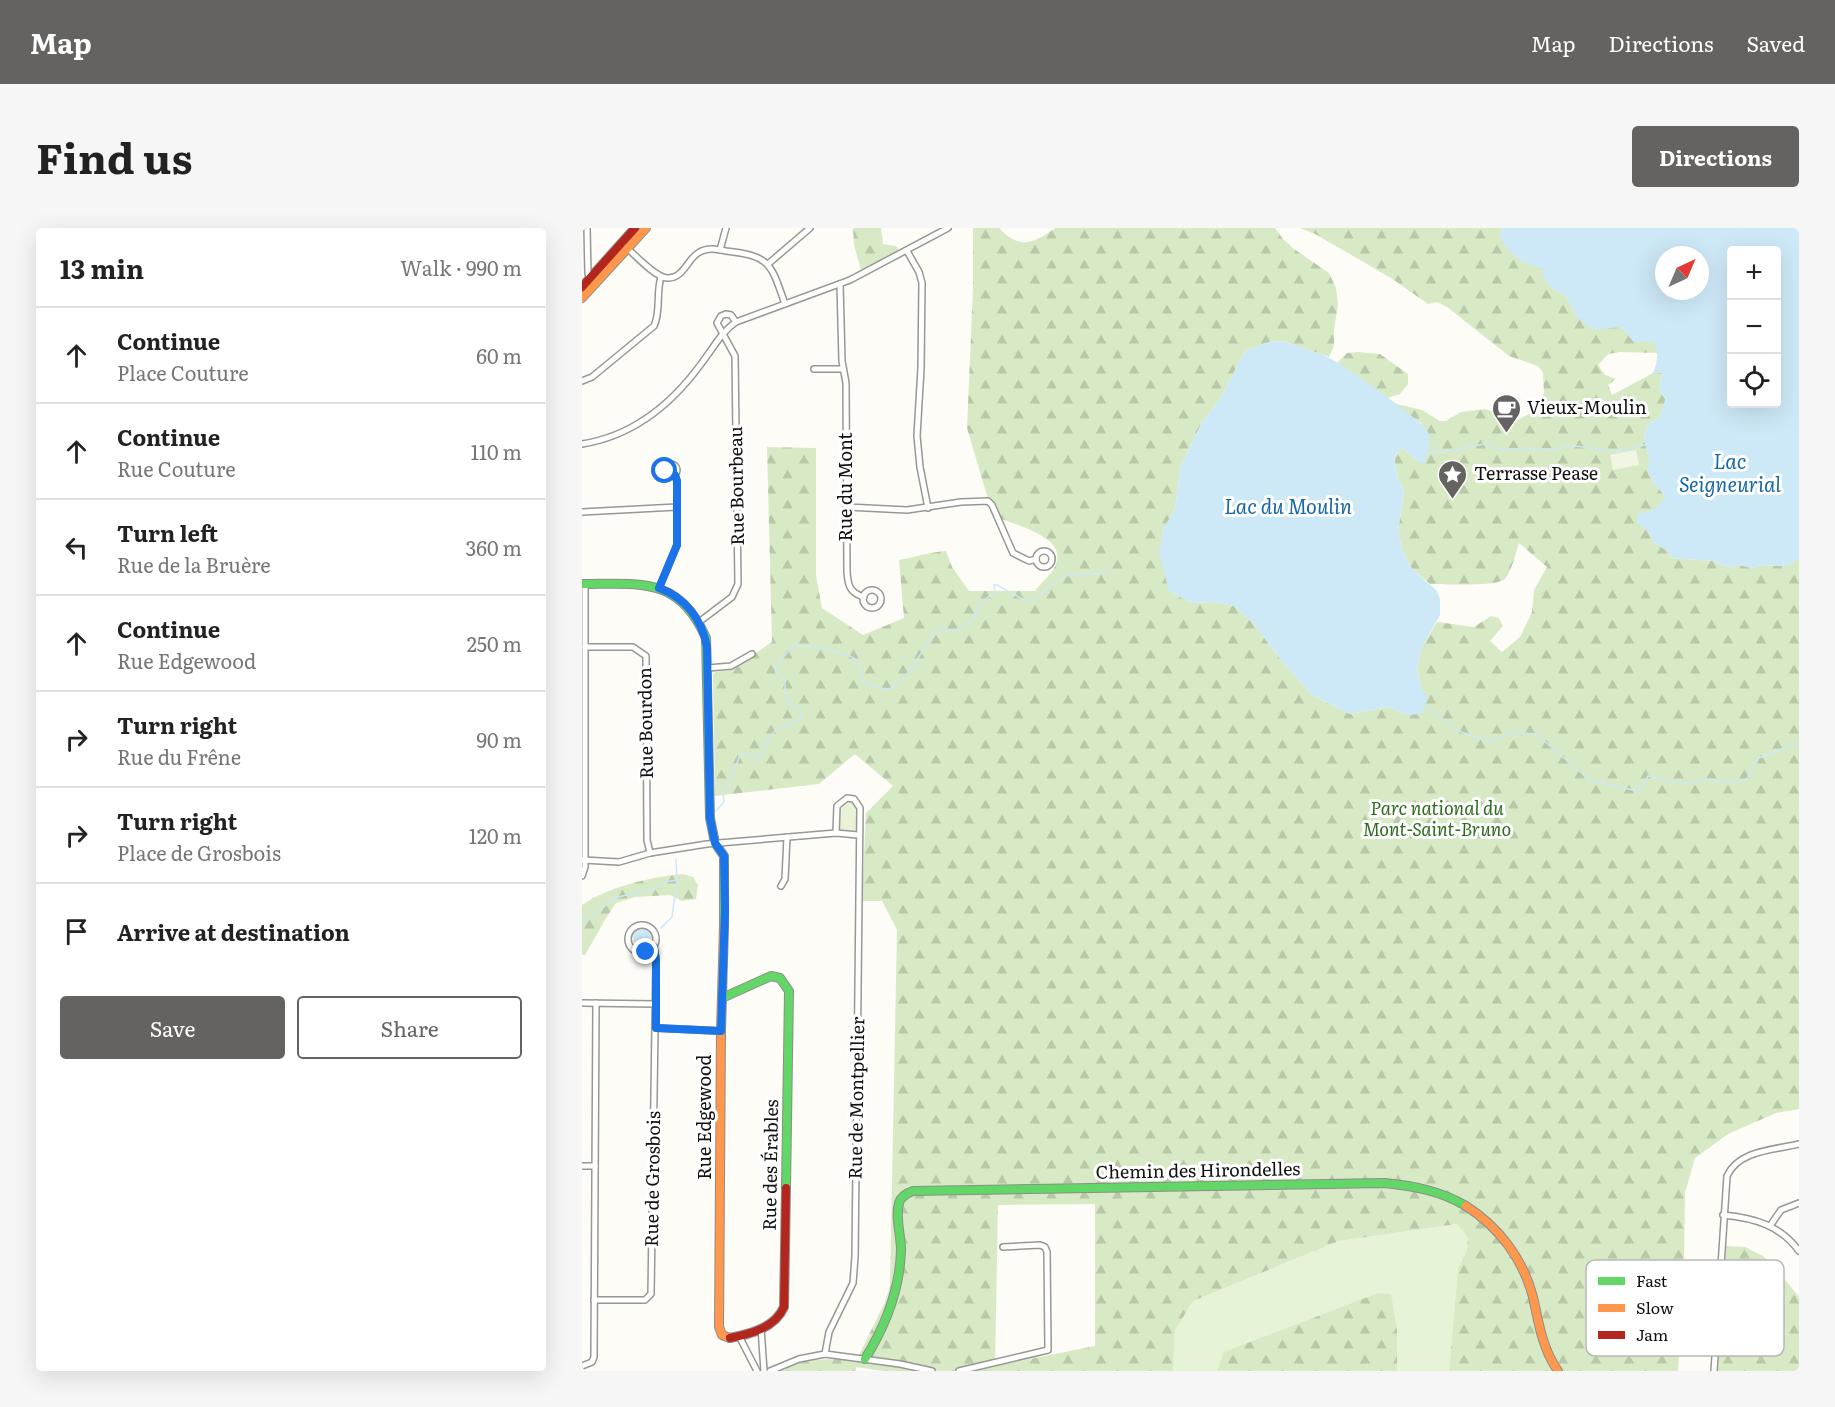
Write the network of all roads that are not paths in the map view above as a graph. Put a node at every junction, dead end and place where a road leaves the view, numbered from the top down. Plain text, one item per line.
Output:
1 (587, 228) edge
2 (635, 228) edge
3 (646, 228) edge
4 (726, 228) edge
5 (810, 228) edge
6 (948, 228) edge
7 (624, 246) junction
8 (720, 250) junction
9 (908, 251) junction
10 (768, 264) junction
11 (661, 277) junction
12 (593, 280) junction
13 (840, 284) junction
14 (582, 287) edge
15 (582, 298) edge
16 (785, 304) junction
17 (736, 322) junction
18 (723, 335) junction
19 (814, 369) dead end
20 (843, 369) junction
21 (582, 381) edge
22 (582, 444) edge
23 (675, 475) dead end
24 (677, 507) junction
25 (847, 507) junction
26 (928, 508) junction
27 (582, 512) edge
28 (1036, 559) dead end
29 (583, 584) edge
30 (659, 588) junction
31 (864, 597) dead end
32 (699, 622) junction
33 (585, 646) junction
34 (752, 654) dead end
35 (708, 668) junction
36 (836, 833) junction
37 (858, 835) junction
38 (787, 837) junction
39 (715, 843) junction
40 (650, 853) junction
41 (583, 860) edge
42 (582, 876) edge
43 (781, 886) dead end
44 (654, 947) junction
45 (722, 998) junction
46 (582, 1003) edge
47 (596, 1003) junction
48 (656, 1004) junction
49 (656, 1028) junction
50 (721, 1031) junction
51 (1799, 1144) edge
52 (582, 1166) edge
53 (595, 1166) junction
54 (1799, 1203) edge
55 (1723, 1215) junction
56 (1770, 1226) junction
57 (1003, 1246) dead end
58 (1799, 1251) edge
59 (1720, 1260) edge
60 (594, 1300) junction
61 (761, 1327) junction
62 (739, 1336) junction
63 (825, 1354) junction
64 (1715, 1356) edge
65 (865, 1359) junction
66 (582, 1366) edge
67 (757, 1371) edge
68 (764, 1371) edge
69 (770, 1371) edge
70 (932, 1371) edge
71 (958, 1371) edge
72 (1558, 1371) edge
73 (1714, 1371) edge

1 - 12 street
2 - 7 street
3 - 7 street
4 - 8 street
5 - 10 street
6 - 9 street
7 - 11 street
7 - 12 street
8 - 10 street
8 - 11 street
9 - 13 street
9 - 26 street
10 - 16 street
11 - 21 street
12 - 14 street
12 - 15 street
13 - 16 street
13 - 20 street, Rue du Mont
16 - 17 street
17 - 18 street
17 - 18 street
18 - 22 street
18 - 32 street, Rue Bourbeau
19 - 20 street
20 - 25 street, Rue du Mont
23 - 24 street
24 - 27 street
24 - 30 street
25 - 26 street
25 - 31 street, Rue du Mont
26 - 28 street
29 - 30 street
29 - 33 street
30 - 32 street
32 - 35 street, Rue Edgewood
33 - 40 street, Rue Bourdon
33 - 41 street
34 - 35 street
35 - 39 street, Rue Edgewood
36 - 37 street
36 - 37 street, Rue de Montpellier
36 - 38 street
37 - 63 street, Rue de Montpellier
38 - 39 street
38 - 43 street
39 - 40 street
39 - 45 street, Rue Edgewood
40 - 41 street
41 - 42 street
44 - 44 street
44 - 48 street, Rue de Grosbois
45 - 50 street, Rue Edgewood
45 - 61 street, Rue des Érables
46 - 47 street
47 - 48 street
47 - 53 street
48 - 49 street, Rue de Grosbois
49 - 50 street
49 - 60 street, Rue de Grosbois
50 - 62 street, Rue Edgewood
51 - 55 street
52 - 53 street
53 - 60 street
54 - 56 street
55 - 56 street
55 - 59 street
56 - 58 street
57 - 71 street
60 - 66 street
61 - 62 street, Rue des Érables
61 - 68 street
62 - 67 street
63 - 65 street
63 - 69 street
64 - 73 street
65 - 70 street
65 - 72 street, Chemin des Hirondelles

